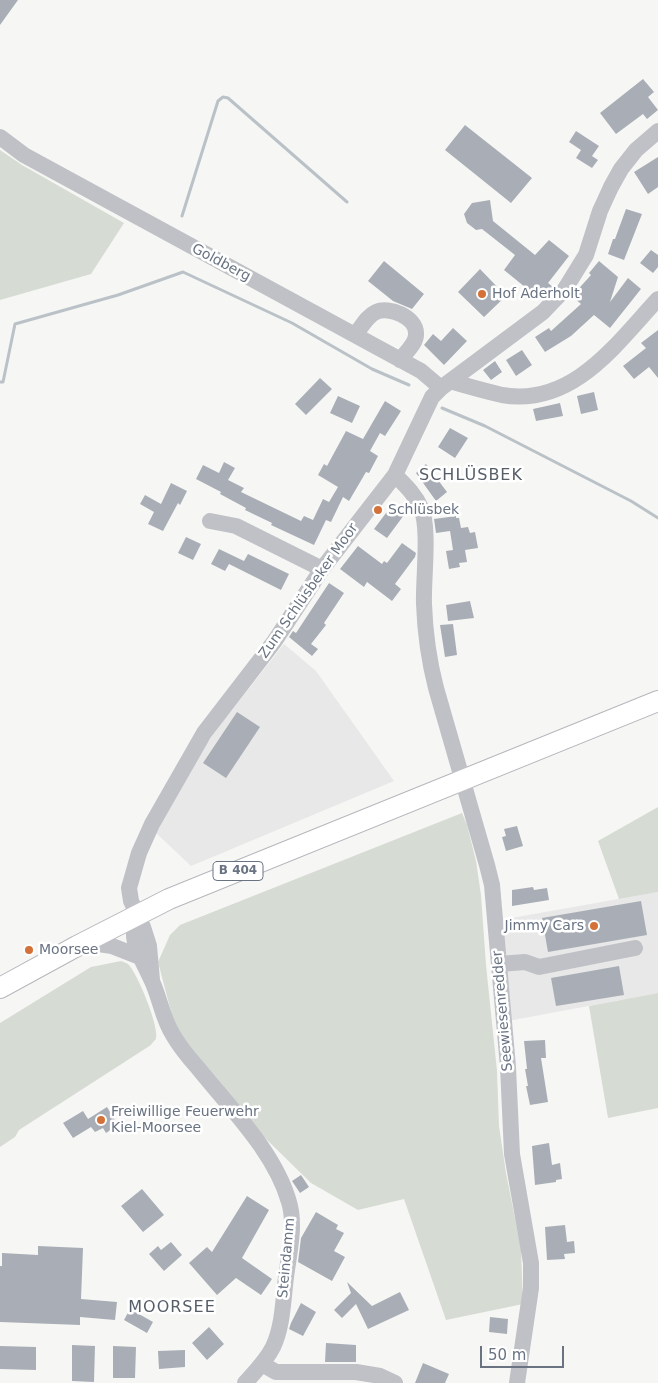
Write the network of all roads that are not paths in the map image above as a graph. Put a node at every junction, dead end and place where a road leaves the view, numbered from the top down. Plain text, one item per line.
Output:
1 (658, 131) edge
2 (0, 137) edge
3 (658, 299) edge
4 (356, 335) junction
5 (400, 360) junction
6 (446, 385) junction
7 (395, 475) junction
8 (210, 521) dead end
9 (322, 569) junction
10 (658, 701) edge
11 (463, 782) junction
12 (136, 915) junction
13 (85, 942) junction
14 (635, 948) dead end
15 (140, 957) junction
16 (499, 964) junction
17 (152, 980) junction
18 (0, 988) edge
19 (270, 1373) edge
20 (245, 1383) edge
21 (395, 1383) edge
22 (518, 1383) edge

1 - 6 street, Zum Schlüsbeker Moor
2 - 4 street, Goldberg
3 - 6 street
4 - 5 street, Goldberg
4 - 5 street
5 - 6 street, Goldberg
6 - 7 street, Zum Schlüsbeker Moor
7 - 9 street, Zum Schlüsbeker Moor
7 - 11 street, Seewiesenredder
8 - 9 street
9 - 12 street, Zum Schlüsbeker Moor
10 - 11 main road, B 404
11 - 12 main road, B 404
11 - 16 street, Seewiesenredder
12 - 13 main road, B 404
12 - 15 street, Steindamm
12 - 17 street, Steindamm
13 - 15 street
13 - 18 main road, B 404
14 - 16 street
15 - 17 street, Steindamm
16 - 22 street, Seewiesenredder
17 - 19 street, Steindamm
19 - 20 street, Steindamm
19 - 21 street

